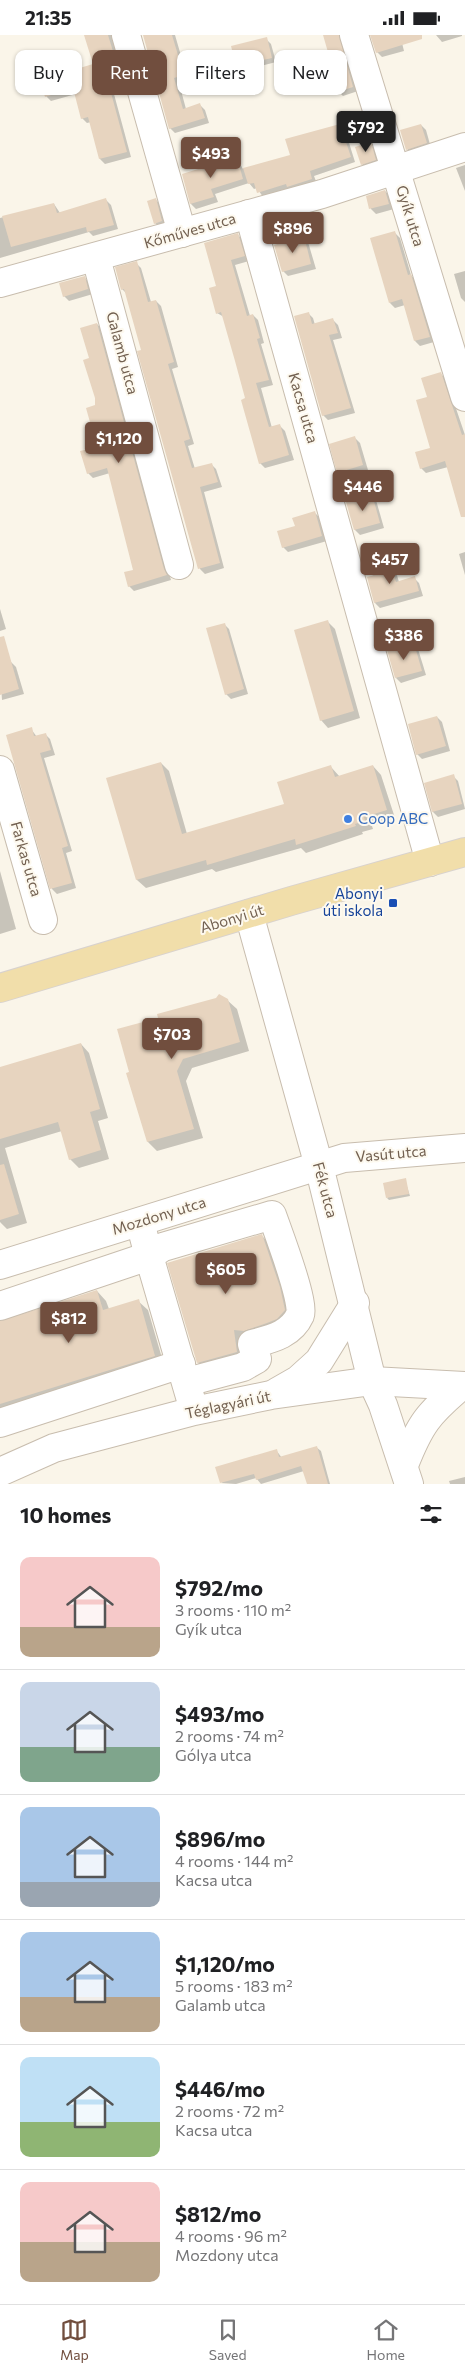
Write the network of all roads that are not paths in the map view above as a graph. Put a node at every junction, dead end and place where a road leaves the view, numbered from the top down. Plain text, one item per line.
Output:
1 (126, 35) edge
2 (354, 35) edge
3 (465, 147) edge
4 (397, 170) junction
5 (249, 214) junction
6 (182, 233) junction
7 (96, 258) junction
8 (0, 283) edge
9 (465, 397) edge
10 (178, 565) dead end
11 (0, 771) edge
12 (465, 852) edge
13 (430, 862) junction
14 (249, 914) junction
15 (43, 920) dead end
16 (0, 988) edge
17 (465, 1149) edge
18 (319, 1166) junction
19 (223, 1196) junction
20 (140, 1222) junction
21 (232, 1227) junction
22 (149, 1256) junction
23 (0, 1265) edge
24 (354, 1303) junction
25 (0, 1306) edge
26 (184, 1373) junction
27 (372, 1381) junction
28 (463, 1386) edge
29 (272, 1395) junction
30 (194, 1411) junction
31 (0, 1423) edge
32 (0, 1471) edge
33 (406, 1474) edge

1 - 6 street
2 - 4 street, Gyík utca
3 - 4 street, Kőműves utca
4 - 5 street, Kőműves utca
4 - 9 street, Gyík utca
5 - 6 street, Kőműves utca
5 - 13 street, Kacsa utca
6 - 7 street, Kőműves utca
7 - 8 street, Kőműves utca
7 - 10 street, Galamb utca
11 - 15 street, Farkas utca
12 - 13 main road, Abonyi út
13 - 14 main road, Abonyi út
14 - 16 main road, Abonyi út
14 - 18 street, Fék utca
17 - 18 street, Vasút utca
18 - 19 street, Mozdony utca
18 - 24 street, Fék utca
19 - 20 street, Mozdony utca
19 - 21 street
20 - 22 street
20 - 23 street, Mozdony utca
21 - 22 street
21 - 26 street
22 - 25 street
22 - 26 street
24 - 27 street, Fék utca
24 - 29 street
26 - 30 street
26 - 31 street
27 - 28 street, Téglagyári út
27 - 29 street, Téglagyári út
27 - 33 street, Fék utca
28 - 33 street, Fék utca
29 - 30 street, Téglagyári út
30 - 32 street, Téglagyári út

